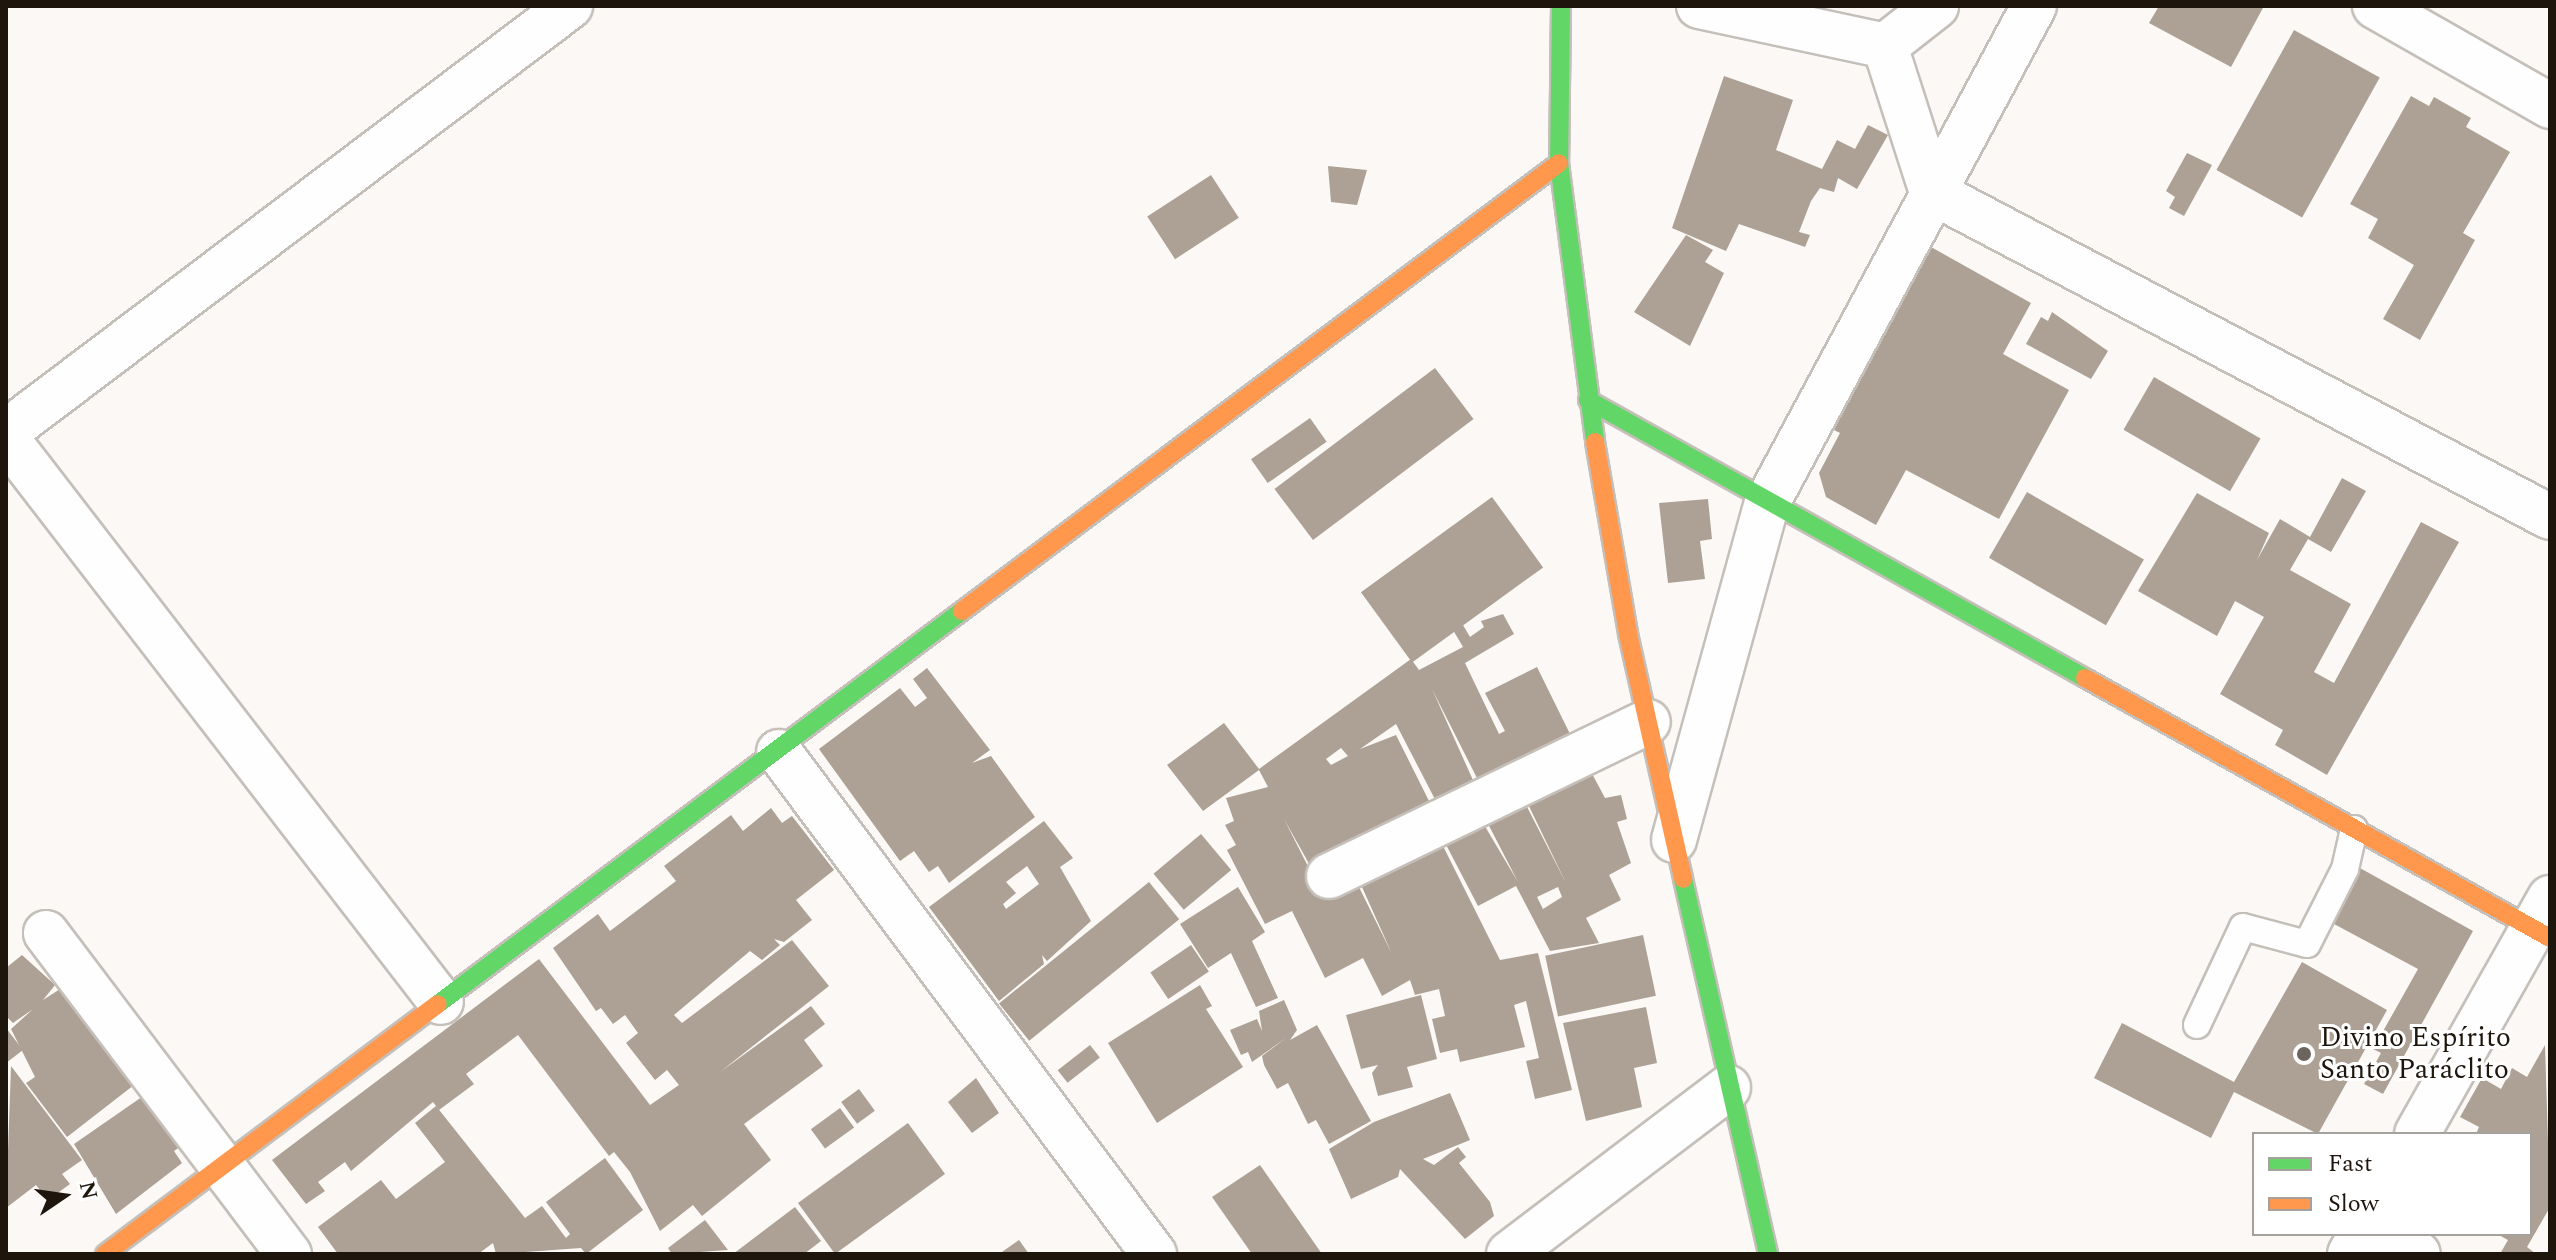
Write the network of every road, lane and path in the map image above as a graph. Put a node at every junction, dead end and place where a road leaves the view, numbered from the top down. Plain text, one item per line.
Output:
1 (570, 6) edge
2 (1561, 6) edge
3 (1699, 6) edge
4 (1936, 6) edge
5 (2034, 6) edge
6 (2375, 6) edge
7 (1885, 46) junction
8 (2550, 106) edge
9 (1559, 163) junction
10 (1932, 192) junction
11 (1588, 400) junction
12 (6, 432) edge
13 (6, 438) edge
14 (1767, 503) junction
15 (2550, 517) edge
16 (1648, 722) junction
17 (779, 752) junction
18 (2354, 829) junction
19 (1674, 840) junction
20 (1329, 876) dead end
21 (2545, 921) edge
22 (46, 933) dead end
23 (441, 1002) junction
24 (2197, 1025) dead end
25 (1728, 1088) junction
26 (2418, 1132) edge
27 (220, 1164) junction
28 (2360, 1236) edge
29 (2386, 1236) edge
30 (105, 1254) edge
31 (289, 1254) edge
32 (1154, 1254) edge
33 (1509, 1254) edge
34 (1768, 1254) edge
35 (2350, 1254) edge
36 (2418, 1254) edge

1 - 12 street
2 - 9 street
3 - 7 street
4 - 7 street
5 - 10 street
6 - 8 street
7 - 10 street
9 - 11 street
9 - 17 street
10 - 14 street
10 - 15 street
11 - 14 street
11 - 16 street
13 - 23 street
14 - 18 street
14 - 19 street
16 - 19 street
16 - 20 street
17 - 23 street
17 - 32 street
18 - 21 street
18 - 24 lane
19 - 25 street
21 - 26 street
22 - 27 street
23 - 27 street
25 - 33 street
25 - 34 street
27 - 30 street
27 - 31 street
28 - 35 street
29 - 36 street

